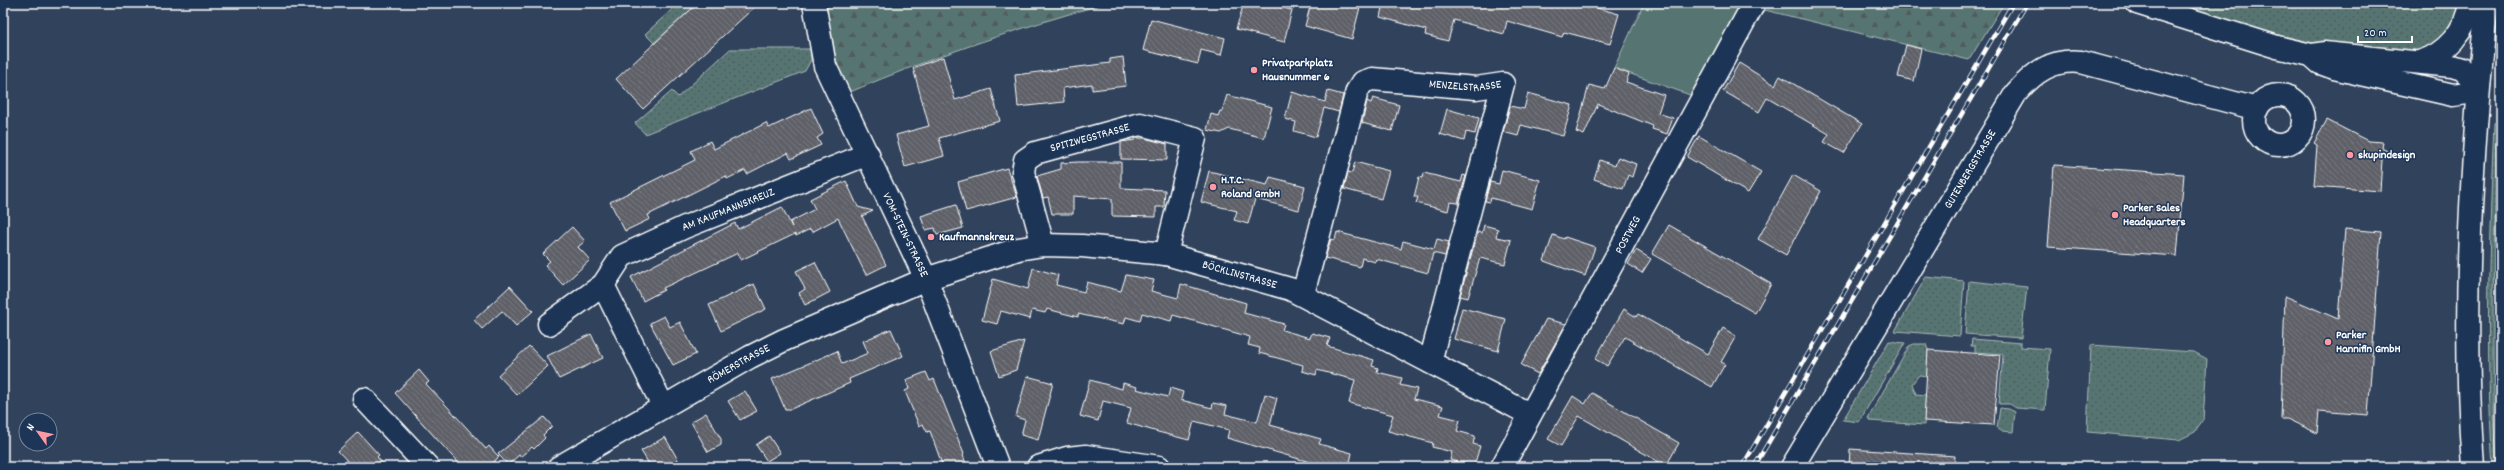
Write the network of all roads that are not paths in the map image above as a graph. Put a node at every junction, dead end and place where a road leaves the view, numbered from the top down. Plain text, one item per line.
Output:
1 (814, 3) edge
2 (1754, 3) edge
3 (2137, 3) edge
4 (2470, 3) edge
5 (2487, 3) edge
6 (2311, 55) junction
7 (2420, 62) junction
8 (2479, 85) junction
9 (2257, 109) dead end
10 (868, 154) junction
11 (1043, 245) junction
12 (1166, 254) junction
13 (926, 279) junction
14 (603, 285) junction
15 (1303, 294) junction
16 (550, 324) dead end
17 (1430, 362) junction
18 (364, 399) dead end
19 (663, 406) junction
20 (1529, 414) junction
21 (428, 467) edge
22 (559, 467) edge
23 (998, 467) edge
24 (1038, 467) edge
25 (1158, 467) edge
26 (1502, 467) edge
27 (1792, 467) edge
28 (2473, 467) edge

1 - 10 street, VOM-STEIN-STRASSE
2 - 20 street, POSTWEG
3 - 6 street
4 - 7 street
5 - 8 street
6 - 7 street
6 - 8 street
7 - 8 street
8 - 28 street
9 - 27 street, GUTENBERGSTRASSE
10 - 13 street, VOM-STEIN-STRASSE
10 - 14 street, AM KAUFMANNSKREUZ
11 - 12 street, BÖCKLINSTRASSE
11 - 12 street, SPITZWEGSTRASSE
11 - 13 street, BÖCKLINSTRASSE
12 - 15 street, BÖCKLINSTRASSE
13 - 19 street, RÖMERSTRASSE
13 - 23 street, VOM-STEIN-STRASSE
14 - 16 street, AM KAUFMANNSKREUZ
14 - 19 street
15 - 17 street, BÖCKLINSTRASSE
15 - 17 street, MENZELSTRASSE
17 - 20 street, BÖCKLINSTRASSE
18 - 21 street
19 - 22 street, RÖMERSTRASSE
20 - 26 street, POSTWEG
24 - 25 street

